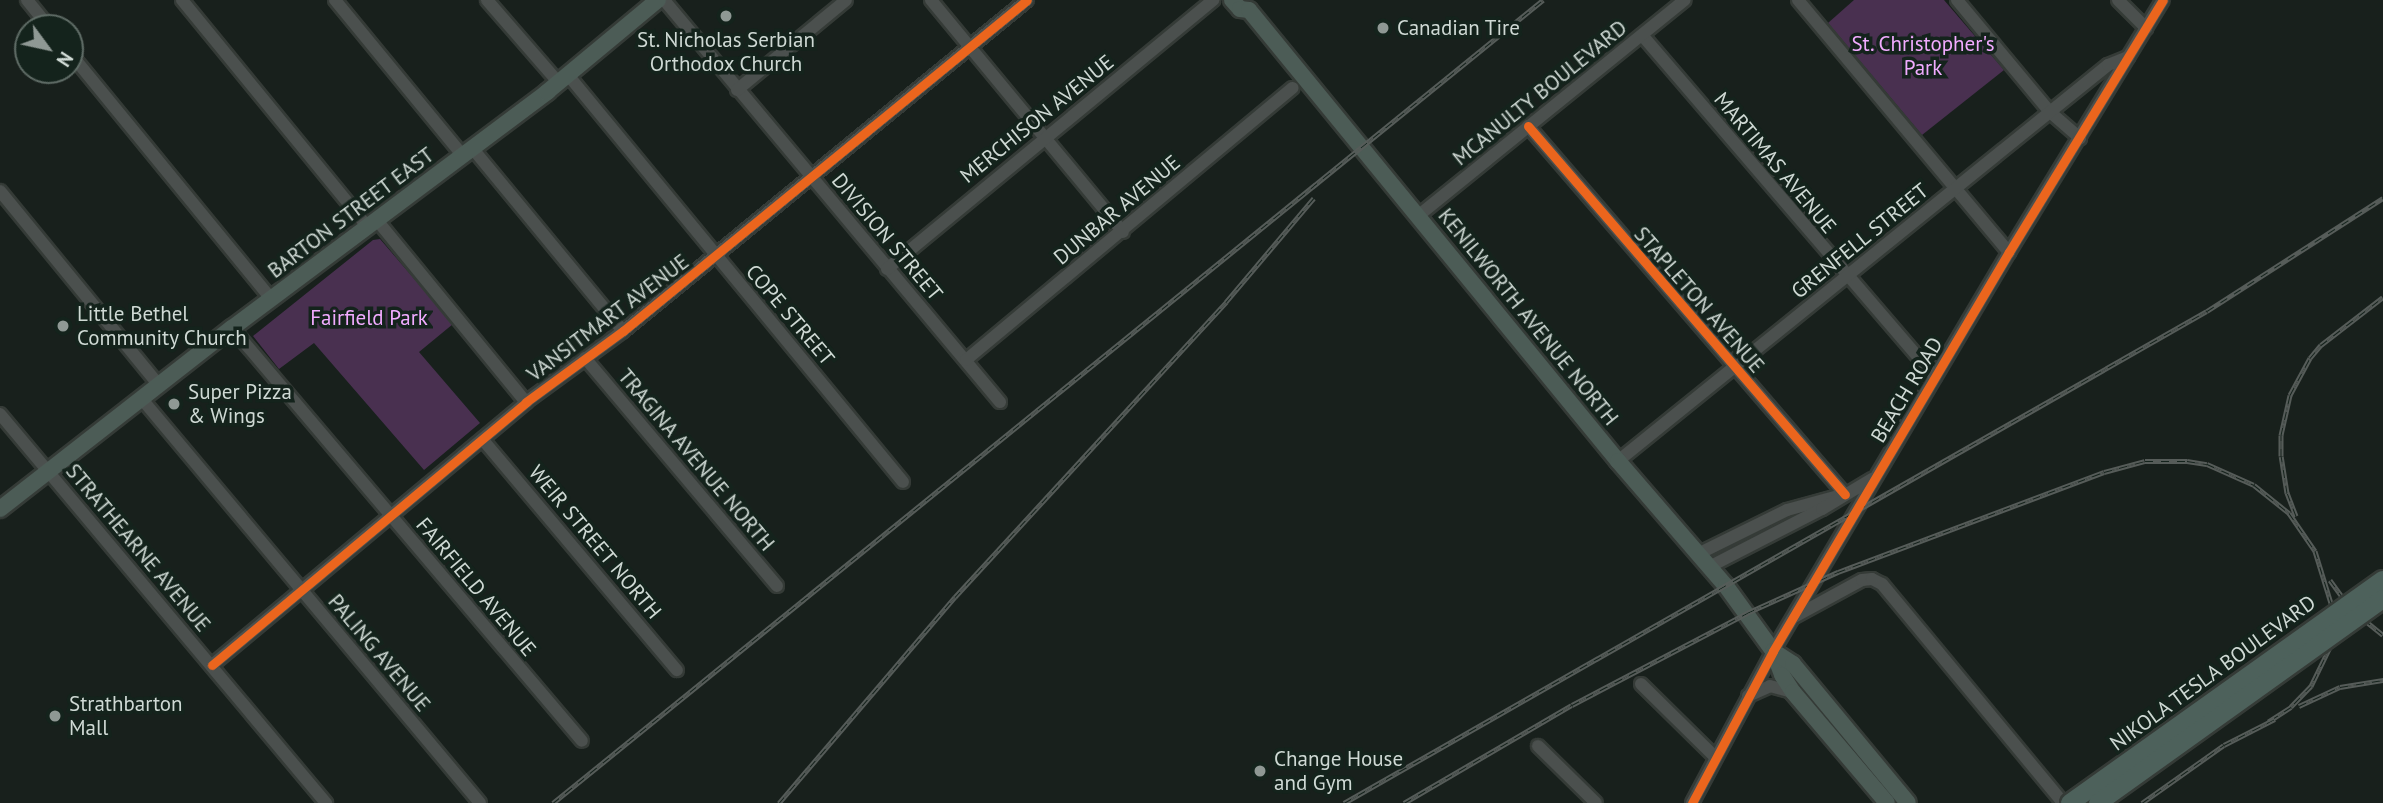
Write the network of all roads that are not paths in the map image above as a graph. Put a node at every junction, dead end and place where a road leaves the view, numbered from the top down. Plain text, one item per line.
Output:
1 (27, 0) edge
2 (182, 0) edge
3 (334, 0) edge
4 (487, 0) edge
5 (658, 0) edge
6 (664, 0) edge
7 (846, 0) edge
8 (931, 0) edge
9 (1027, 0) edge
10 (1213, 0) edge
11 (1232, 0) edge
12 (1685, 0) edge
13 (1798, 0) edge
14 (1956, 0) edge
15 (2118, 0) edge
16 (2163, 0) edge
17 (1250, 5) edge
18 (38, 14) edge
19 (2146, 28) junction
20 (1642, 35) junction
21 (970, 46) junction
22 (2129, 57) junction
23 (84, 69) edge
24 (563, 79) junction
25 (1292, 88) dead end
26 (737, 90) junction
27 (2050, 112) junction
28 (1528, 126) junction
29 (1044, 137) junction
30 (2080, 138) junction
31 (468, 153) junction
32 (812, 177) junction
33 (1955, 188) junction
34 (0, 191) edge
35 (1419, 216) junction
36 (372, 223) junction
37 (1123, 232) junction
38 (2009, 252) junction
39 (716, 256) junction
40 (887, 269) junction
41 (1847, 277) junction
42 (271, 299) junction
43 (232, 328) junction
44 (623, 331) junction
45 (585, 358) junction
46 (966, 360) junction
47 (1734, 369) junction
48 (1935, 377) junction
49 (159, 385) junction
50 (141, 398) junction
51 (526, 402) junction
52 (1000, 402) dead end
53 (0, 414) edge
54 (483, 440) junction
55 (1618, 461) junction
56 (47, 471) junction
57 (1877, 475) junction
58 (903, 482) dead end
59 (1845, 495) junction
60 (0, 509) edge
61 (389, 516) junction
62 (1698, 554) junction
63 (1709, 566) junction
64 (2383, 570) edge
65 (2383, 580) edge
66 (777, 586) dead end
67 (302, 591) junction
68 (2383, 601) edge
69 (1794, 617) junction
70 (1773, 650) junction
71 (212, 665) junction
72 (677, 670) dead end
73 (1641, 684) dead end
74 (1793, 692) junction
75 (1748, 696) junction
76 (582, 741) dead end
77 (1538, 746) dead end
78 (1715, 758) junction
79 (326, 803) edge
80 (480, 803) edge
81 (1596, 803) edge
82 (1692, 803) edge
83 (1887, 803) edge
84 (1908, 803) edge
85 (2063, 803) edge
86 (2071, 803) edge
87 (2088, 803) edge
88 (2098, 803) edge

1 - 18 street
2 - 36 street
3 - 31 street
4 - 24 street, COPE STREET
5 - 24 main road, BARTON STREET EAST
6 - 26 street, DIVISION STREET
7 - 26 street
8 - 21 street
9 - 21 street, VANSITMART AVENUE
10 - 29 street, MERCHISON AVENUE
11 - 17 main road, KENILWORTH AVENUE NORTH
12 - 20 street, MCANULTY BOULEVARD
13 - 33 street
14 - 27 street
15 - 19 street
16 - 19 street, BEACH ROAD
17 - 35 main road, KENILWORTH AVENUE NORTH
19 - 22 street, BEACH ROAD
20 - 28 street, MCANULTY BOULEVARD
20 - 41 street, MARTIMAS AVENUE
21 - 29 street
21 - 32 street, VANSITMART AVENUE
22 - 27 street, GRENFELL STREET
22 - 30 street, BEACH ROAD
23 - 42 street
24 - 31 main road, BARTON STREET EAST
24 - 39 street, COPE STREET
25 - 37 street, DUNBAR AVENUE
26 - 32 street, DIVISION STREET
27 - 30 street
27 - 33 street, GRENFELL STREET
28 - 35 street, MCANULTY BOULEVARD
28 - 47 street, STAPLETON AVENUE
29 - 37 street
29 - 40 street, MERCHISON AVENUE
30 - 38 street, BEACH ROAD
31 - 36 main road, BARTON STREET EAST
31 - 44 street
32 - 39 street, VANSITMART AVENUE
32 - 40 street, DIVISION STREET
33 - 38 street
33 - 41 street, GRENFELL STREET
34 - 49 street
35 - 55 main road, KENILWORTH AVENUE NORTH
36 - 42 main road, BARTON STREET EAST
36 - 51 street
37 - 46 street, DUNBAR AVENUE
38 - 48 street, BEACH ROAD
39 - 44 street, VANSITMART AVENUE
39 - 58 street, COPE STREET
40 - 46 street, DIVISION STREET
41 - 47 street, GRENFELL STREET
41 - 48 street, MARTIMAS AVENUE
42 - 43 main road, BARTON STREET EAST
43 - 49 main road, BARTON STREET EAST
43 - 61 street, FAIRFIELD AVENUE
44 - 45 street, VANSITMART AVENUE
45 - 51 street, VANSITMART AVENUE
45 - 66 street, TRAGINA AVENUE NORTH
46 - 52 street, DIVISION STREET
47 - 55 street, GRENFELL STREET
47 - 59 street, STAPLETON AVENUE
48 - 57 street, BEACH ROAD
49 - 50 main road, BARTON STREET EAST
50 - 56 main road, BARTON STREET EAST
50 - 67 street, PALING AVENUE
51 - 54 street, VANSITMART AVENUE
53 - 56 street, STRATHEARNE AVENUE
54 - 61 street, VANSITMART AVENUE
54 - 72 street, WEIR STREET NORTH
55 - 62 main road, KENILWORTH AVENUE NORTH
56 - 60 main road, BARTON STREET EAST
56 - 71 street, STRATHEARNE AVENUE
57 - 59 street
57 - 69 street, BEACH ROAD
59 - 62 street
59 - 63 street
61 - 67 street, VANSITMART AVENUE
61 - 76 street, FAIRFIELD AVENUE
62 - 63 main road, KENILWORTH AVENUE NORTH
63 - 70 main road, KENILWORTH AVENUE NORTH
64 - 86 main road
65 - 86 highway, NIKOLA TESLA BOULEVARD, bridge
67 - 71 street, VANSITMART AVENUE
67 - 80 street, PALING AVENUE
68 - 87 main road
68 - 88 highway, NIKOLA TESLA BOULEVARD, bridge
69 - 70 street, BEACH ROAD
69 - 85 street
70 - 74 main road, KENILWORTH AVENUE NORTH
70 - 75 street, BEACH ROAD
70 - 84 main road, KENILWORTH AVENUE NORTH
71 - 79 street, STRATHEARNE AVENUE
73 - 78 street
74 - 75 street
74 - 83 main road, KENILWORTH AVENUE NORTH
75 - 78 street, BEACH ROAD
77 - 81 street
78 - 82 street, BEACH ROAD

